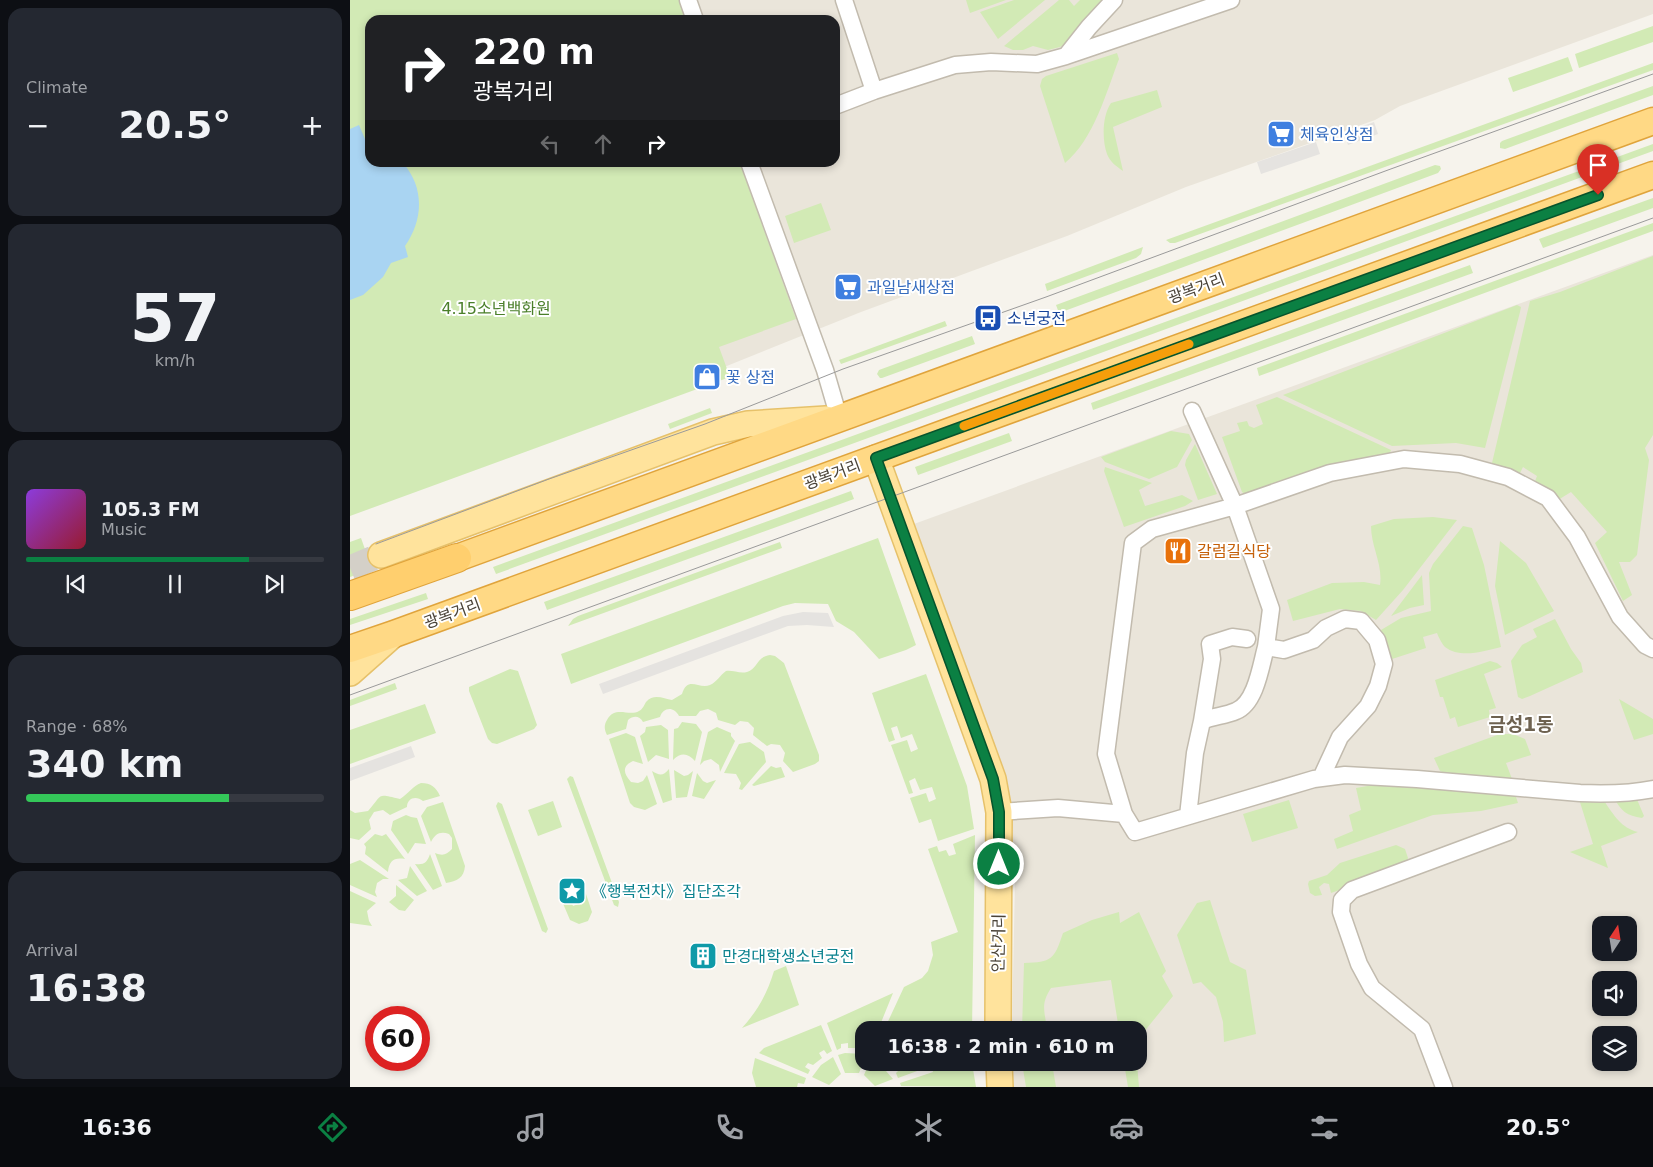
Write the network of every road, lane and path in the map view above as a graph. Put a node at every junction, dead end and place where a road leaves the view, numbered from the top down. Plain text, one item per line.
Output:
1 (688, 0) edge
2 (844, 0) edge
3 (1114, 0) edge
4 (1231, 0) edge
5 (693, 15) edge
6 (1066, 56) junction
7 (874, 91) junction
8 (840, 104) edge
9 (1653, 121) edge
10 (751, 167) edge
11 (1653, 175) edge
12 (1192, 411) dead end
13 (839, 418) junction
14 (876, 458) junction
15 (1235, 506) junction
16 (381, 556) tunnel mouth
17 (456, 558) joint
18 (350, 596) edge
19 (394, 634) junction
20 (1247, 639) dead end
21 (1266, 647) junction
22 (350, 649) edge
23 (1653, 649) edge
24 (350, 673) edge
25 (1202, 720) junction
26 (1320, 778) junction
27 (1653, 789) edge
28 (999, 812) junction
29 (1124, 814) junction
30 (1188, 816) junction
31 (1508, 832) dead end
32 (998, 1021) edge
33 (999, 1071) edge
34 (1000, 1087) edge
35 (1444, 1087) edge

1 - 5 street
2 - 7 street
3 - 6 street
4 - 6 street
6 - 7 street
7 - 8 street
9 - 13 highway, 광복거리
10 - 13 street
11 - 14 highway, 광복거리
12 - 15 street
13 - 16 main road
13 - 17 highway, 광복거리
14 - 19 highway, 광복거리
14 - 28 main road, 안산거리
15 - 21 street
15 - 23 street
15 - 29 street
17 - 18 highway
19 - 22 highway, 광복거리
19 - 24 main road
20 - 25 street
21 - 25 street
21 - 26 street
25 - 30 street
26 - 27 street
26 - 30 street
28 - 29 street
28 - 32 main road, 안산거리
29 - 30 street
31 - 35 street
33 - 34 main road

